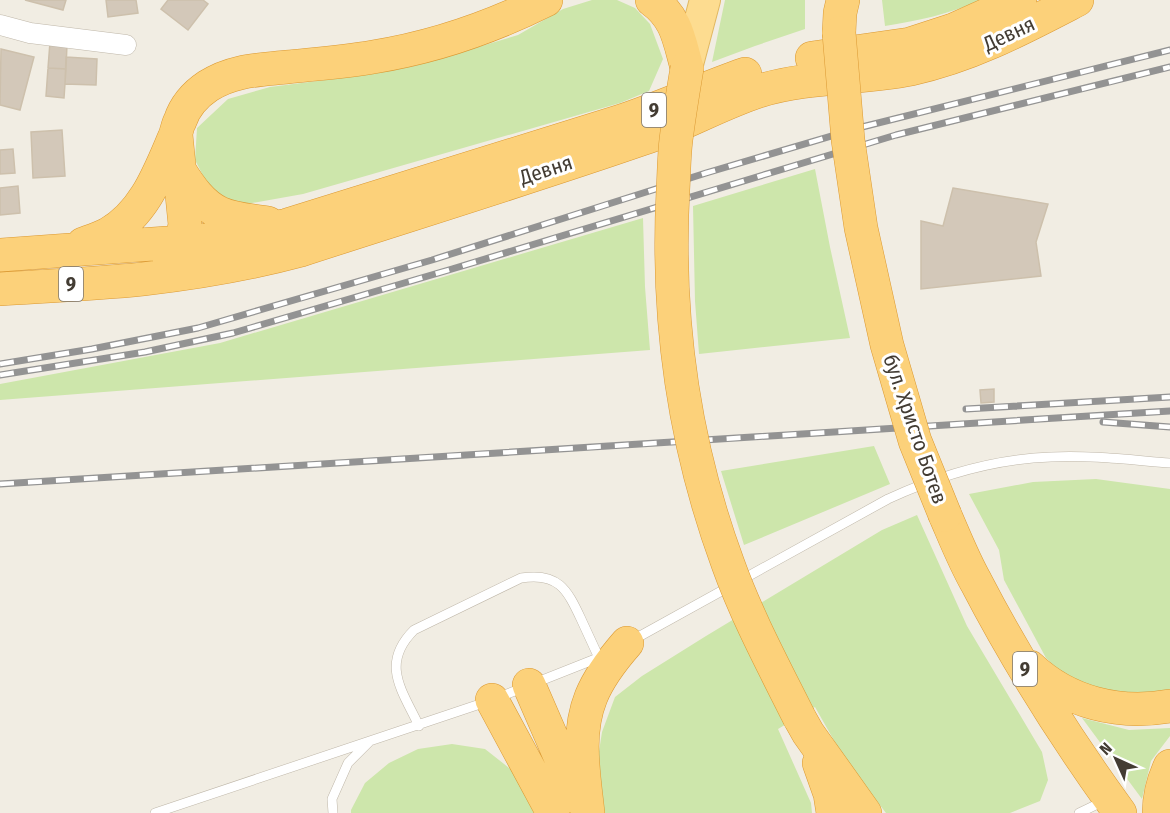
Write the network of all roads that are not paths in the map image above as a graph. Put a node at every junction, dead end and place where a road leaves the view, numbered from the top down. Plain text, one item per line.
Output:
1 (546, 0) edge
2 (652, 0) edge
3 (705, 0) edge
4 (1020, 0) edge
5 (1077, 0) edge
6 (840, 12) edge
7 (0, 25) edge
8 (126, 45) dead end
9 (687, 68) junction
10 (170, 171) junction
11 (287, 225) junction
12 (175, 246) junction
13 (64, 250) junction
14 (0, 255) edge
15 (209, 270) junction
16 (141, 279) junction
17 (0, 289) edge
18 (1170, 463) edge
19 (627, 643) junction
20 (1016, 654) junction
21 (599, 658) junction
22 (529, 685) junction
23 (492, 700) junction
24 (1170, 706) edge
25 (803, 725) junction
26 (418, 726) junction
27 (371, 740) junction
28 (1170, 766) edge
29 (1115, 805) edge
30 (158, 813) edge
31 (333, 813) edge
32 (554, 813) edge
33 (587, 813) edge
34 (833, 813) edge
35 (865, 813) edge
36 (1079, 813) edge
37 (1160, 813) edge

1 - 10 highway
2 - 9 highway, 9
3 - 9 main road
4 - 11 highway, Девня / 9
5 - 15 highway, Девня
6 - 20 highway, бул. Христо Ботев / 9, bridge
7 - 8 street
9 - 25 highway, 9, bridge
10 - 11 highway
10 - 12 highway
10 - 13 highway
11 - 12 highway, Девня / 9
12 - 13 highway, Девня / 9
12 - 15 highway
12 - 16 highway
13 - 14 highway, Девня / 9
15 - 16 highway, Девня
16 - 17 highway, Девня / 9
18 - 19 lane
19 - 21 lane
19 - 33 highway
20 - 24 highway
20 - 29 highway, бул. Христо Ботев / 9
21 - 22 lane
21 - 26 lane
22 - 23 lane
22 - 33 highway
23 - 26 lane
23 - 32 highway
25 - 34 highway
25 - 35 highway, 9
26 - 27 lane
27 - 30 lane
27 - 31 lane
28 - 37 highway
29 - 36 lane

